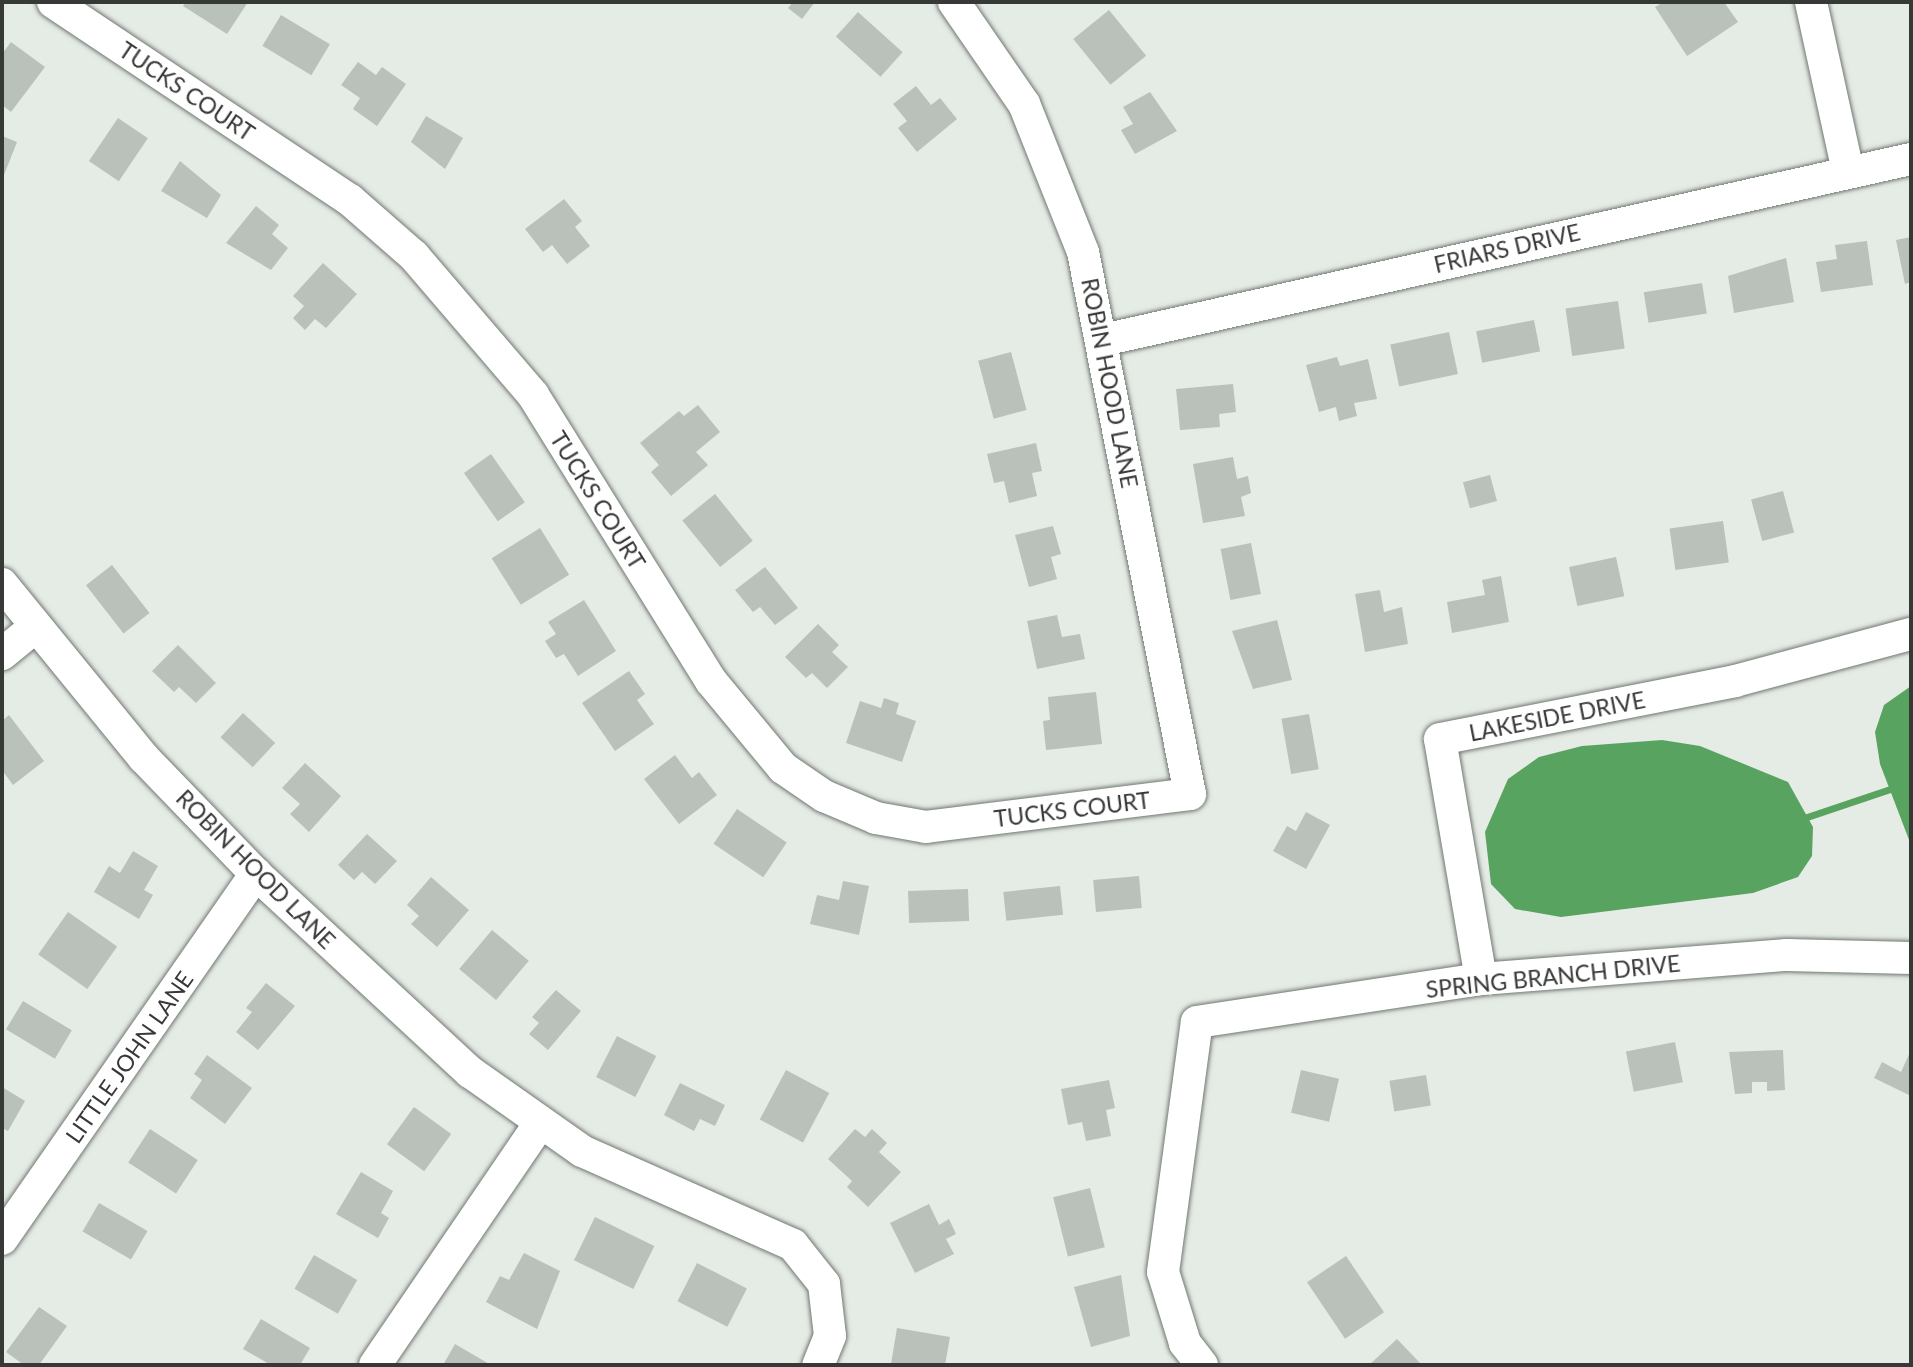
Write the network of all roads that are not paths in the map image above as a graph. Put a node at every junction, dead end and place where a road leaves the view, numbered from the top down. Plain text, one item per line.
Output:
1 (53, 2) edge
2 (954, 2) edge
3 (1811, 2) edge
4 (1911, 159) edge
5 (1848, 171) junction
6 (1103, 340) junction
7 (2, 584) edge
8 (35, 627) junction
9 (1911, 634) edge
10 (2, 654) edge
11 (1190, 794) joint
12 (256, 874) junction
13 (1911, 958) edge
14 (1481, 979) junction
15 (539, 1125) junction
16 (2, 1239) edge
17 (375, 1365) edge
18 (818, 1365) edge
19 (1202, 1365) edge

1 - 11 street, TUCKS COURT
2 - 6 street, ROBIN HOOD LANE
3 - 5 street
4 - 5 street, FRIARS DRIVE
5 - 6 street, FRIARS DRIVE
6 - 11 street, ROBIN HOOD LANE
7 - 8 street, ROBIN HOOD LANE
8 - 10 street
8 - 12 street, ROBIN HOOD LANE
9 - 14 street, LAKESIDE DRIVE
12 - 15 street, ROBIN HOOD LANE
12 - 16 street, LITTLE JOHN LANE
13 - 14 street, SPRING BRANCH DRIVE
14 - 19 street, SPRING BRANCH DRIVE
15 - 17 street
15 - 18 street, ROBIN HOOD LANE

